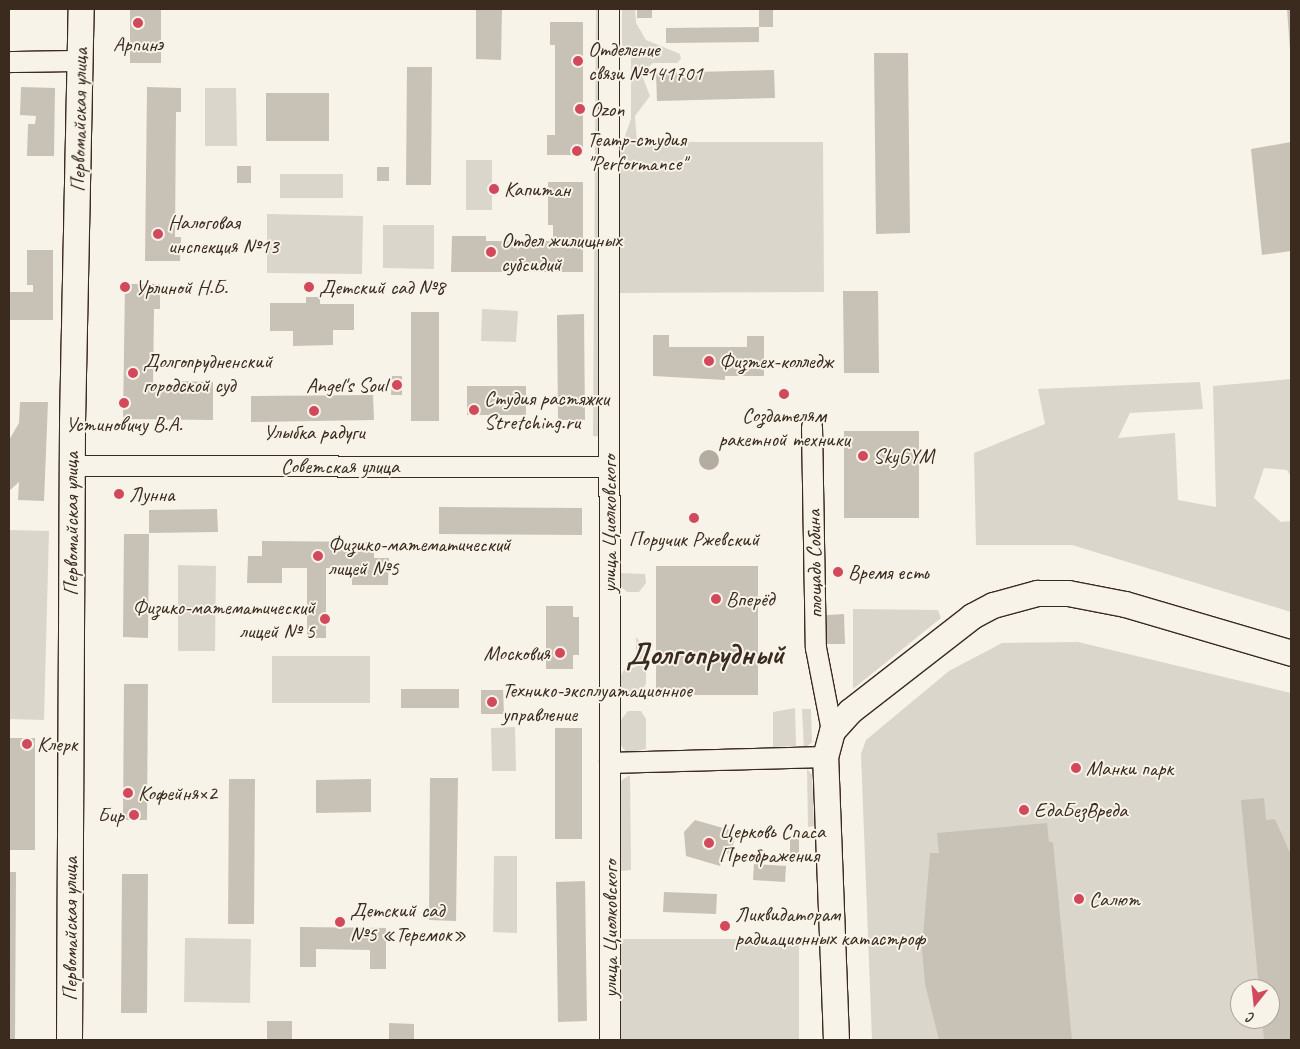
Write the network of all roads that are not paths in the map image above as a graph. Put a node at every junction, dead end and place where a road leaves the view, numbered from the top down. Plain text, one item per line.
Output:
1 (81, 9) edge
2 (609, 9) edge
3 (80, 61) junction
4 (9, 62) edge
5 (812, 427) dead end
6 (72, 466) junction
7 (609, 467) junction
8 (1291, 652) edge
9 (832, 730) junction
10 (825, 757) junction
11 (610, 762) junction
12 (69, 1040) edge
13 (610, 1040) edge
14 (836, 1040) edge

1 - 3 main road, Первомайская улица
2 - 7 street, улица Циолковского
3 - 4 street
3 - 6 main road, Первомайская улица
5 - 9 street, площадь Собина
6 - 7 street, Советская улица
6 - 12 main road, Первомайская улица
7 - 11 street, улица Циолковского
8 - 9 main road
9 - 10 main road
10 - 11 street
10 - 14 main road
11 - 13 street, улица Циолковского

